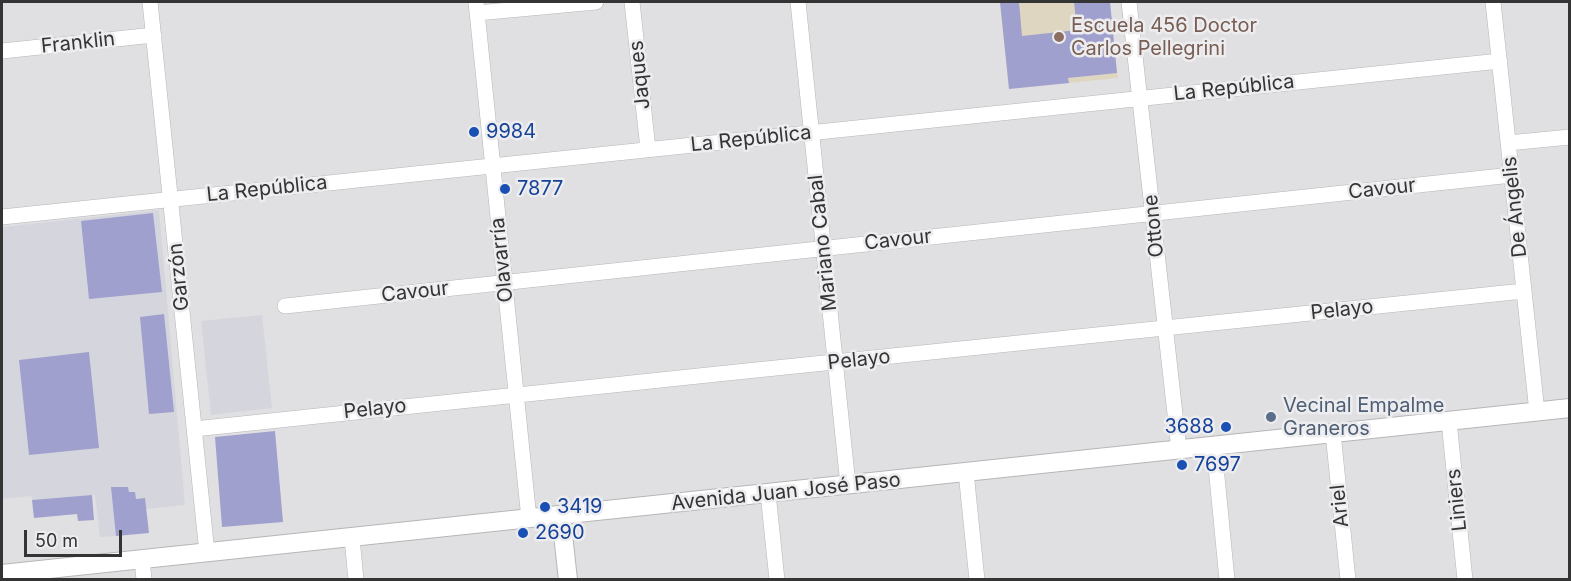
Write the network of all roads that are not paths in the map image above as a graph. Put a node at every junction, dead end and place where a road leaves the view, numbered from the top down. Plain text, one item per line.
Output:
1 (150, 2) edge
2 (596, 2) edge
3 (632, 2) edge
4 (798, 2) edge
5 (1129, 2) edge
6 (1493, 2) edge
7 (477, 8) edge
8 (154, 35) junction
9 (2, 51) edge
10 (1500, 61) junction
11 (1140, 98) junction
12 (812, 132) junction
13 (1569, 137) edge
14 (1508, 143) junction
15 (648, 149) junction
16 (493, 166) junction
17 (1512, 175) junction
18 (171, 199) junction
19 (1153, 214) junction
20 (2, 217) edge
21 (823, 247) junction
22 (505, 282) junction
23 (1524, 291) junction
24 (285, 306) dead end
25 (1165, 330) junction
26 (835, 362) junction
27 (516, 394) junction
28 (1569, 408) edge
29 (1537, 412) junction
30 (1449, 421) junction
31 (194, 429) junction
32 (1333, 433) junction
33 (1214, 446) junction
34 (1179, 450) junction
35 (966, 472) junction
36 (848, 485) junction
37 (768, 494) junction
38 (561, 516) junction
39 (529, 519) junction
40 (352, 538) junction
41 (207, 553) junction
42 (142, 560) junction
43 (2, 574) edge
44 (144, 579) edge
45 (356, 579) edge
46 (568, 579) edge
47 (777, 579) edge
48 (976, 579) edge
49 (1227, 579) edge
50 (1348, 579) edge
51 (1465, 579) edge

1 - 8 street, Garzón
2 - 7 street
3 - 15 street, Jaques
4 - 12 street, Mariano Cabal
5 - 11 street, Ottone
6 - 10 street, De Ángelis
7 - 16 street, Olavarría
8 - 9 street, Franklin
8 - 18 street, Garzón
10 - 11 street, La República
10 - 14 street, De Ángelis
11 - 12 street, La República
11 - 19 street, Ottone
12 - 15 street, La República
12 - 21 street, Mariano Cabal
13 - 14 street
14 - 17 street, De Ángelis
15 - 16 street, La República
16 - 18 street, La República
16 - 22 street, Olavarría
17 - 19 street, Cavour
17 - 23 street, De Ángelis
18 - 20 street, La República
18 - 31 street, Garzón
19 - 21 street, Cavour
19 - 25 street, Ottone
21 - 22 street, Cavour
21 - 26 street, Mariano Cabal
22 - 24 street, Cavour
22 - 27 street, Olavarría
23 - 25 street, Pelayo
23 - 29 street, De Ángelis
25 - 26 street, Pelayo
25 - 34 street, Ottone
26 - 27 street, Pelayo
26 - 36 street, Mariano Cabal
27 - 31 street, Pelayo
27 - 39 street, Olavarría
28 - 29 main road, Avenida Juan José Paso
29 - 30 main road, Avenida Juan José Paso
30 - 32 main road, Avenida Juan José Paso
30 - 51 street, Liniers
31 - 41 street, Garzón
32 - 33 main road, Avenida Juan José Paso
32 - 50 street, Ariel
33 - 34 main road, Avenida Juan José Paso
33 - 49 street
34 - 35 main road, Avenida Juan José Paso
35 - 36 main road, Avenida Juan José Paso
35 - 48 street
36 - 37 main road, Avenida Juan José Paso
37 - 38 main road, Avenida Juan José Paso
37 - 47 street
38 - 39 main road, Avenida Juan José Paso
38 - 46 main road
39 - 40 main road, Avenida Juan José Paso
40 - 41 main road, Avenida Juan José Paso
40 - 45 street
41 - 42 main road, Avenida Juan José Paso
42 - 43 main road, Avenida Juan José Paso
42 - 44 street

